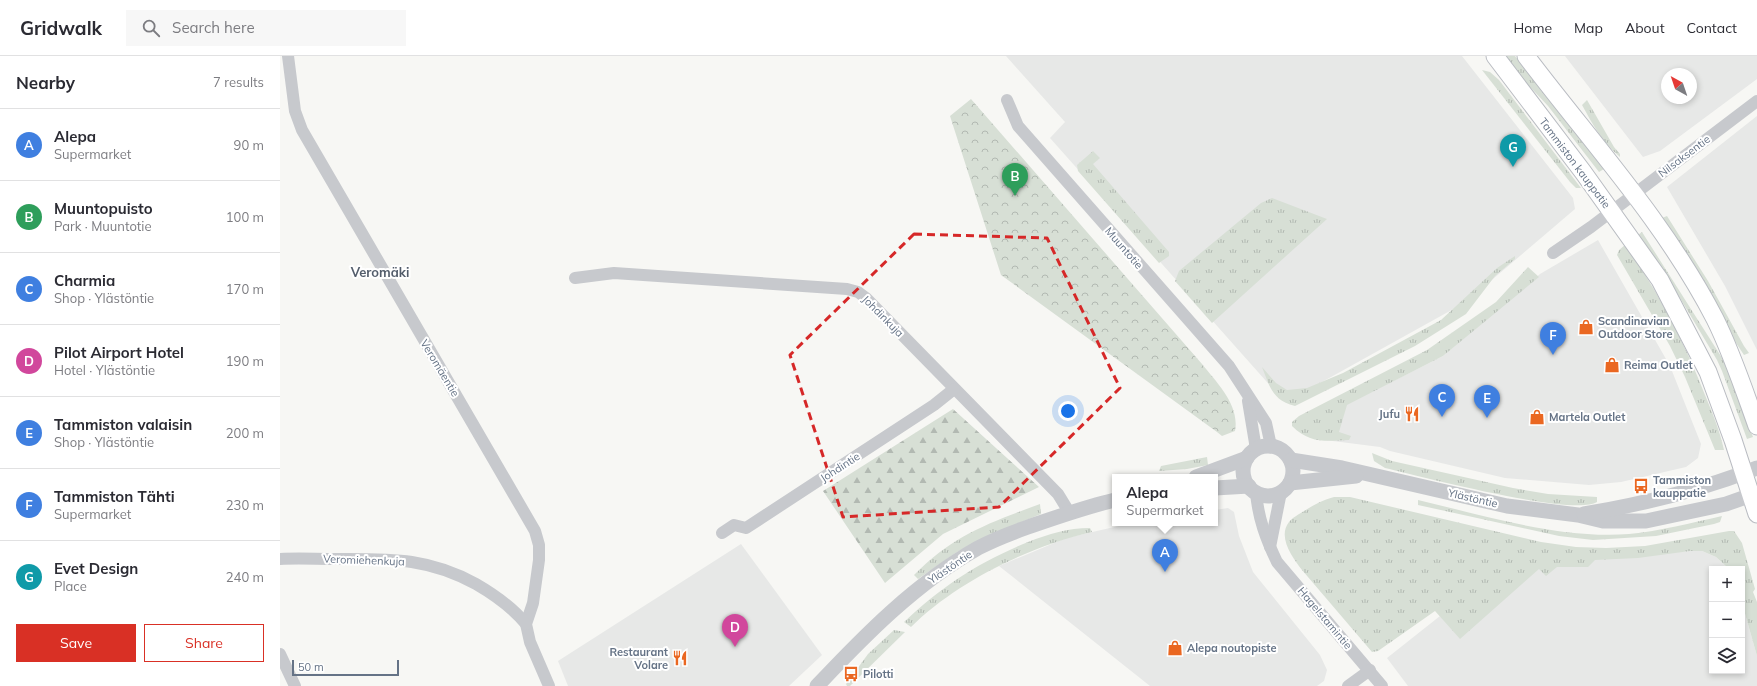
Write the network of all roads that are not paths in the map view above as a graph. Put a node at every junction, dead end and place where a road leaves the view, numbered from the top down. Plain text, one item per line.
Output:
1 (288, 56) edge
2 (1494, 56) edge
3 (1526, 56) edge
4 (1006, 100) dead end
5 (1757, 102) edge
6 (1634, 194) junction
7 (1612, 212) junction
8 (1553, 253) dead end
9 (575, 278) dead end
10 (954, 389) junction
11 (1757, 426) edge
12 (1258, 451) junction
13 (1291, 460) junction
14 (1750, 471) edge
15 (1203, 474) edge
16 (1368, 474) junction
17 (1218, 488) edge
18 (1286, 488) junction
19 (1253, 489) junction
20 (1754, 494) edge
21 (1112, 501) edge
22 (1069, 512) junction
23 (1757, 514) edge
24 (1578, 515) junction
25 (722, 533) dead end
26 (1270, 547) junction
27 (280, 559) edge
28 (526, 624) junction
29 (280, 654) edge
30 (1370, 670) junction
31 (295, 686) edge
32 (549, 686) edge
33 (817, 686) edge
34 (1348, 686) edge
35 (1382, 686) edge

1 - 28 street, Veromäentie
2 - 7 main road, Tammiston kauppatie
3 - 6 main road
4 - 12 street, Muuntotie
5 - 6 street, Nilsaksentie
6 - 7 street, Nilsaksentie
6 - 11 main road
7 - 8 street, Nilsaksentie
7 - 14 main road, Tammiston kauppatie
9 - 10 street, Johdinkuja
10 - 22 street, Johdinkuja
10 - 25 street, Johdintie
12 - 13 street, Ylästöntie
12 - 15 street
12 - 19 street
13 - 16 street, Ylästöntie
13 - 18 street
14 - 20 main road, Tammiston kauppatie
14 - 24 street, Ylästöntie
16 - 18 street, Ylästöntie
16 - 24 street, Ylästöntie
17 - 19 street, Ylästöntie
18 - 19 street, Ylästöntie
18 - 26 street
19 - 26 street, Hagelstamintie
20 - 23 main road, Tammiston kauppatie
20 - 24 street, Ylästöntie
21 - 22 street, Ylästöntie
22 - 33 street, Ylästöntie
26 - 30 street, Hagelstamintie
27 - 28 street, Veromiehenkuja
28 - 32 street
29 - 31 street
30 - 34 street
30 - 35 street, Hagelstamintie

